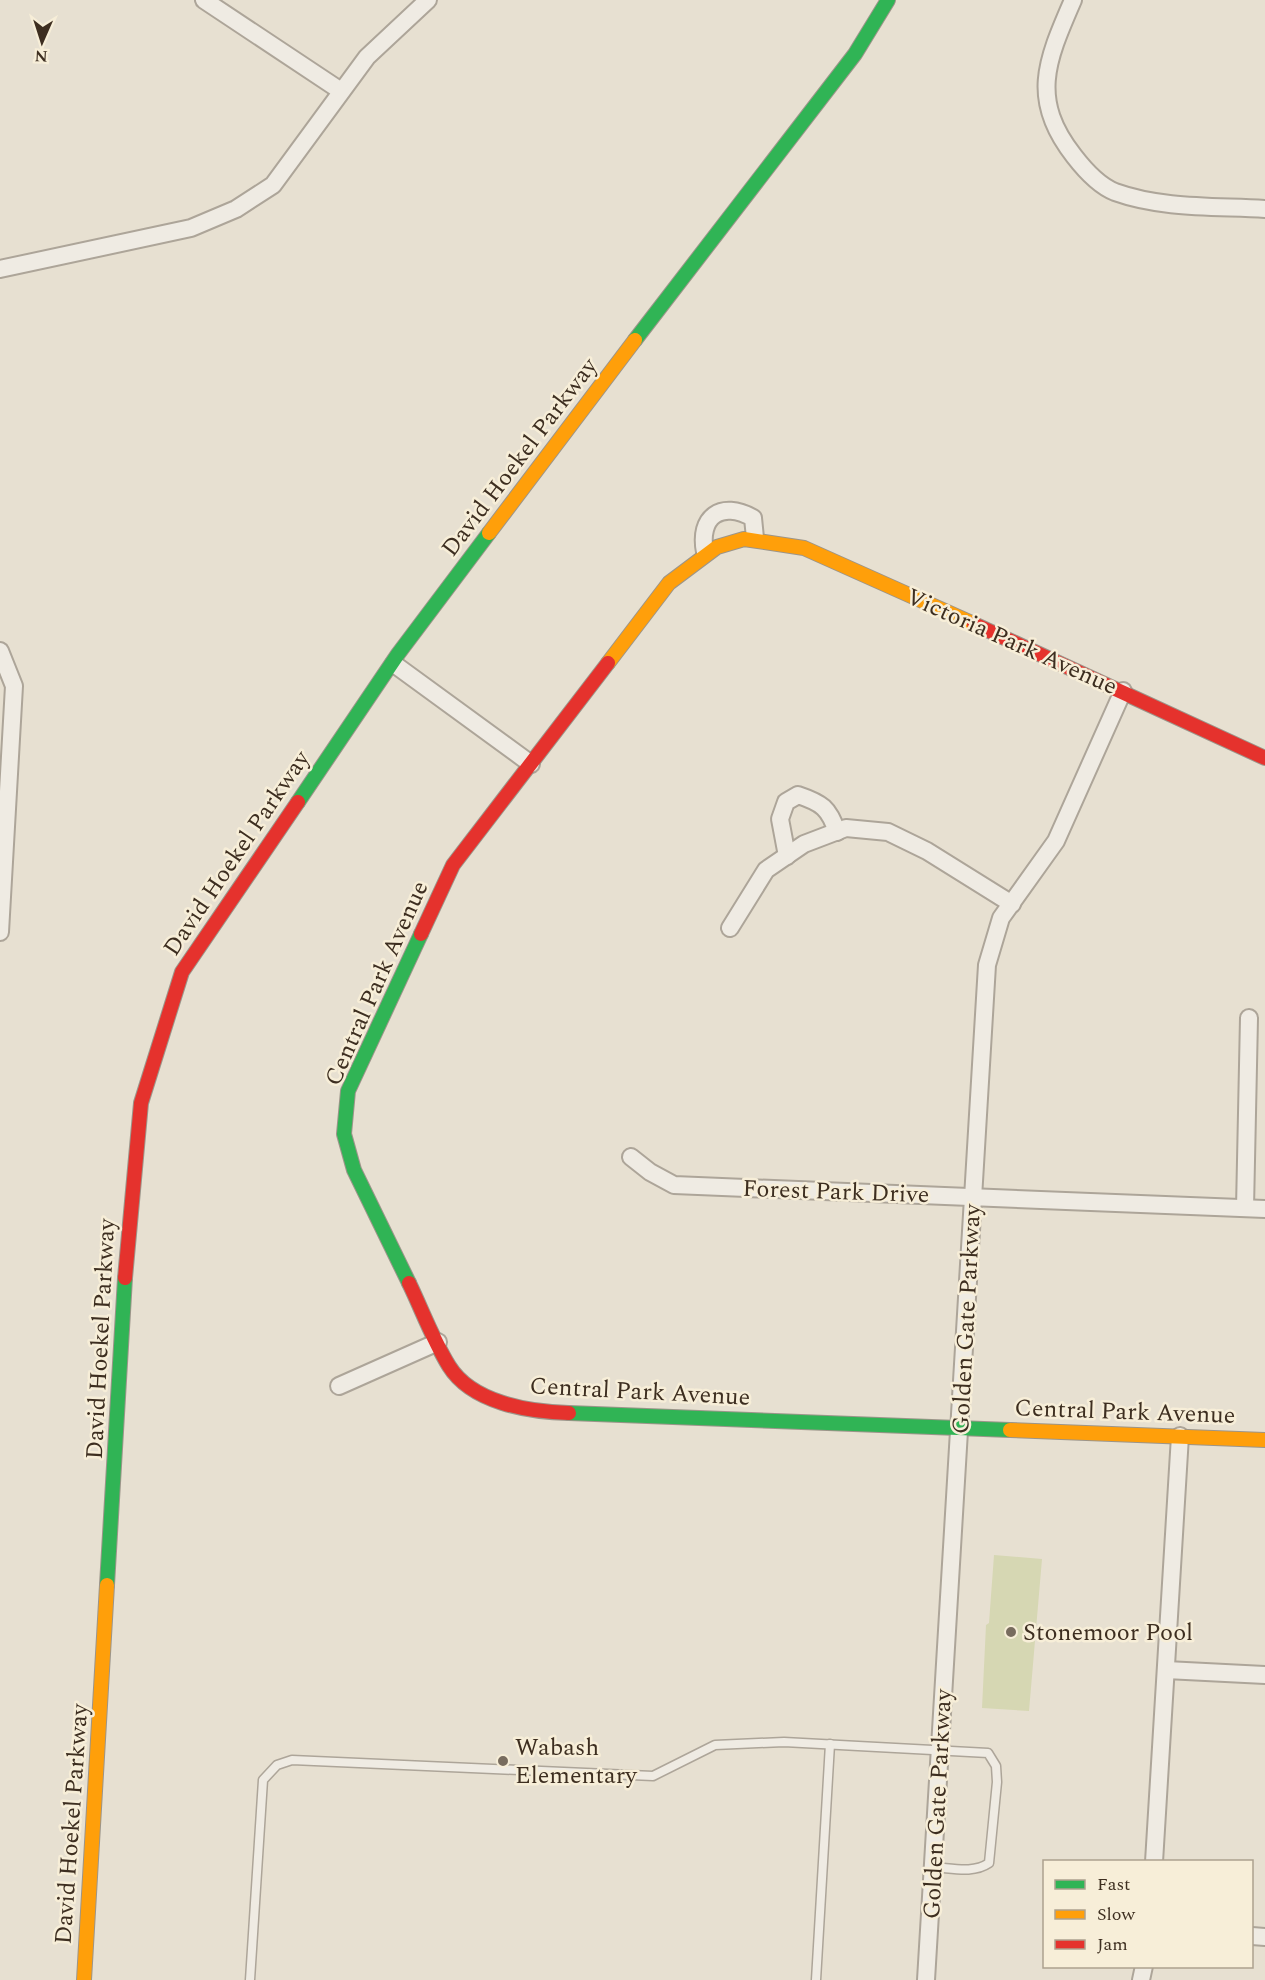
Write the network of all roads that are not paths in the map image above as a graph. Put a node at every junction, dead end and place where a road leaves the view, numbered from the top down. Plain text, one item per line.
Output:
1 (204, 0) edge
2 (428, 0) edge
3 (888, 0) edge
4 (1073, 0) edge
5 (341, 92) junction
6 (1265, 209) edge
7 (0, 269) edge
8 (755, 538) junction
9 (705, 552) junction
10 (0, 651) edge
11 (394, 664) junction
12 (1123, 691) junction
13 (1265, 758) edge
14 (531, 764) junction
15 (837, 832) junction
16 (787, 856) junction
17 (1012, 904) junction
18 (730, 928) dead end
19 (0, 932) edge
20 (1249, 1018) dead end
21 (631, 1157) dead end
22 (973, 1196) junction
23 (1245, 1208) junction
24 (1265, 1209) edge
25 (438, 1342) junction
26 (339, 1386) dead end
27 (959, 1427) junction
28 (1180, 1436) junction
29 (1265, 1440) edge
30 (1166, 1670) junction
31 (1265, 1675) edge
32 (830, 1744) junction
33 (940, 1750) junction
34 (1154, 1860) edge
35 (933, 1867) junction
36 (84, 1980) edge
37 (250, 1980) edge
38 (816, 1980) edge
39 (926, 1980) edge

1 - 5 street
2 - 5 street
3 - 11 street, David Hoekel Parkway
4 - 6 street
5 - 7 street
8 - 9 street, Victoria Park Avenue
8 - 9 street
8 - 12 street, Victoria Park Avenue
9 - 14 street, Victoria Park Avenue
10 - 19 street
11 - 14 street
11 - 36 street, David Hoekel Parkway
12 - 13 street, Victoria Park Avenue
12 - 17 street, Golden Gate Parkway
14 - 25 street, Central Park Avenue
15 - 16 street
15 - 16 street
15 - 17 street
16 - 18 street
17 - 22 street, Golden Gate Parkway
20 - 23 street
21 - 22 street, Forest Park Drive
22 - 23 street, Forest Park Drive
22 - 27 street, Golden Gate Parkway
23 - 24 street, Forest Park Drive
25 - 26 street
25 - 27 street, Central Park Avenue
27 - 28 street, Central Park Avenue
27 - 33 street, Golden Gate Parkway
28 - 29 street, Central Park Avenue
28 - 30 street
30 - 31 street
30 - 34 street
32 - 33 lane
32 - 37 lane
32 - 38 lane
33 - 35 street, Golden Gate Parkway
33 - 35 lane
35 - 39 street, Golden Gate Parkway

